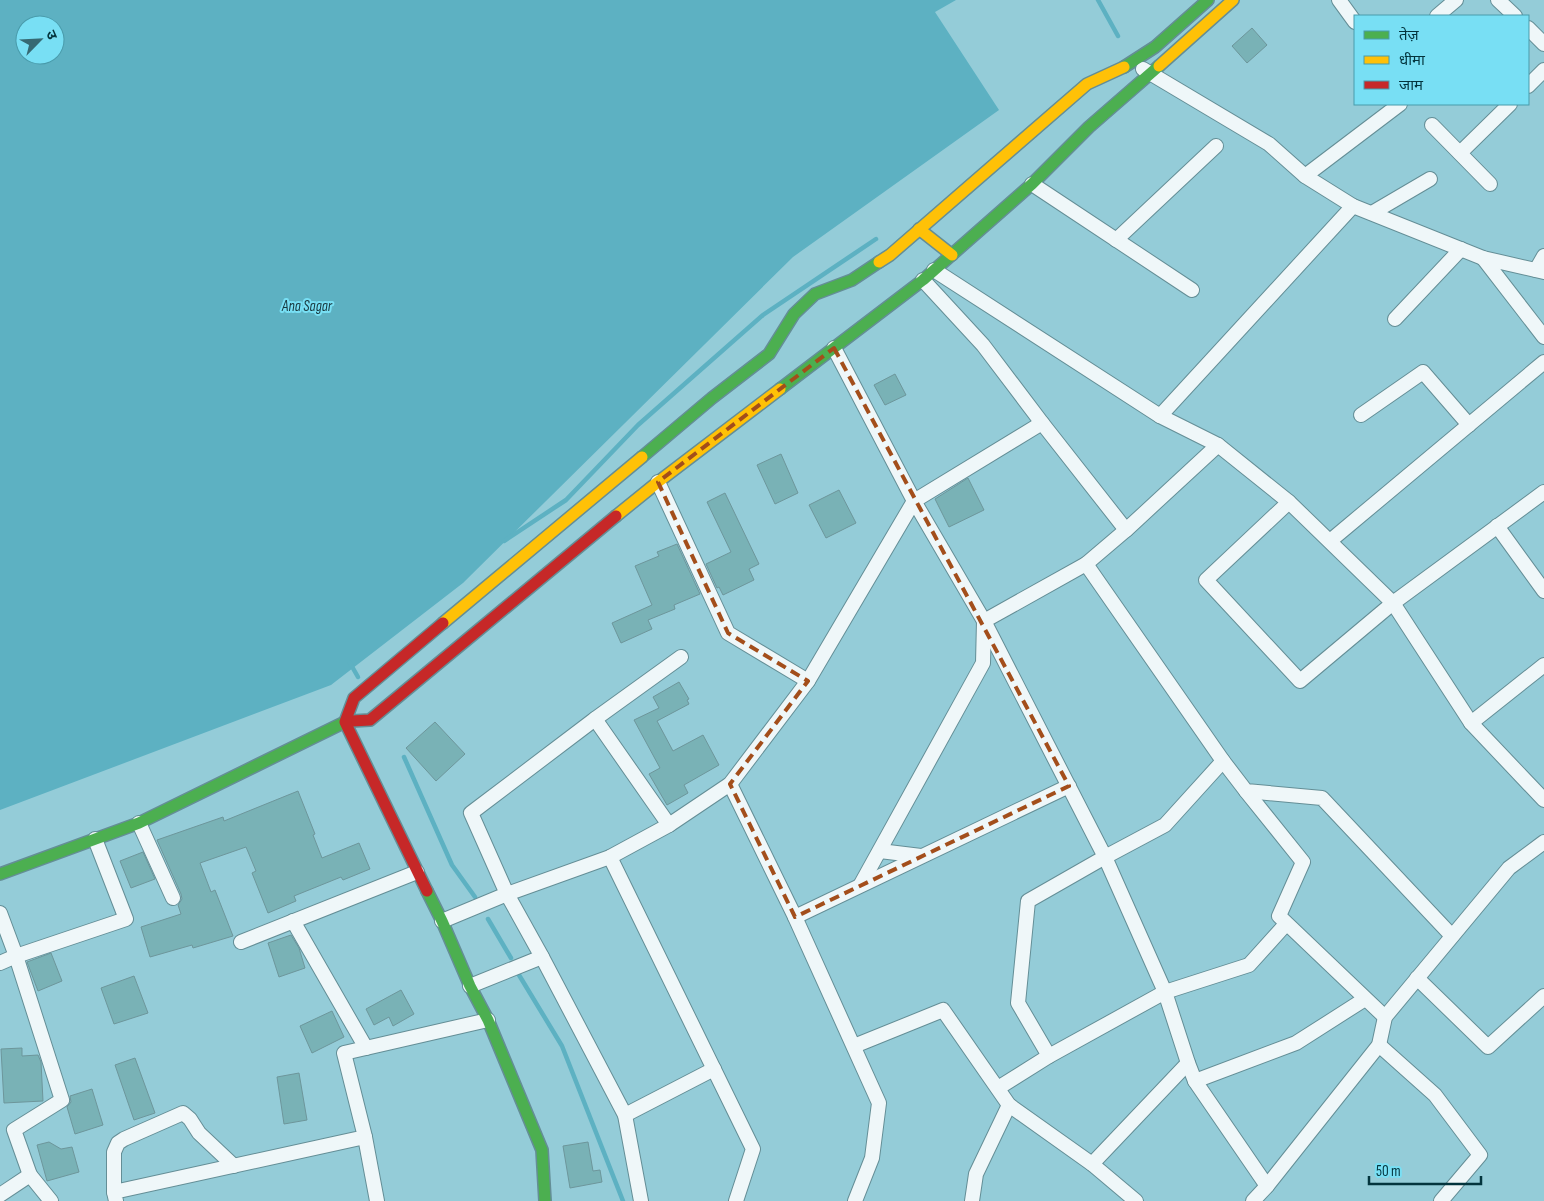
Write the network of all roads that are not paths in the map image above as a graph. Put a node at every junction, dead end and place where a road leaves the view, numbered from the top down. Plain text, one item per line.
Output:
1 (1208, 0) edge
2 (1233, 0) edge
3 (1339, 0) edge
4 (1456, 0) edge
5 (1498, 0) edge
6 (1438, 15) edge
7 (1514, 15) edge
8 (1354, 21) edge
9 (1529, 29) edge
10 (1544, 44) edge
11 (1133, 61) junction
12 (1544, 70) edge
13 (1150, 74) junction
14 (1529, 85) edge
15 (1399, 105) edge
16 (1509, 105) edge
17 (1432, 125) dead end
18 (1216, 146) dead end
19 (1460, 153) junction
20 (1305, 176) junction
21 (1430, 179) dead end
22 (1032, 184) junction
23 (1490, 184) dead end
24 (1353, 206) junction
25 (1372, 213) junction
26 (919, 229) junction
27 (1116, 240) junction
28 (1461, 249) junction
29 (952, 254) junction
30 (1544, 256) edge
31 (1483, 258) junction
32 (934, 270) junction
33 (1540, 271) edge
34 (923, 280) junction
35 (1192, 290) dead end
36 (1395, 319) dead end
37 (1544, 336) edge
38 (834, 348) junction
39 (1544, 362) edge
40 (1361, 415) dead end
41 (1160, 416) junction
42 (1042, 423) junction
43 (1469, 425) junction
44 (1218, 445) junction
45 (658, 482) junction
46 (1544, 492) edge
47 (914, 501) junction
48 (1289, 502) junction
49 (1497, 526) junction
50 (1126, 530) junction
51 (1330, 541) junction
52 (1086, 564) junction
53 (1544, 591) edge
54 (1393, 603) junction
55 (984, 621) junction
56 (680, 657) dead end
57 (1544, 665) edge
58 (808, 681) junction
59 (385, 691) junction
60 (594, 720) junction
61 (345, 722) junction
62 (1471, 723) junction
63 (1223, 761) junction
64 (730, 784) junction
65 (1068, 786) junction
66 (1246, 790) junction
67 (1544, 800) edge
68 (139, 823) junction
69 (669, 826) junction
70 (94, 839) junction
71 (1544, 842) edge
72 (880, 851) junction
73 (921, 856) junction
74 (610, 857) junction
75 (1105, 857) junction
76 (416, 872) junction
77 (0, 874) edge
78 (861, 884) junction
79 (507, 894) junction
80 (173, 898) dead end
81 (0, 913) edge
82 (795, 917) junction
83 (293, 921) junction
84 (442, 921) junction
85 (1286, 924) junction
86 (1452, 936) junction
87 (241, 942) dead end
88 (16, 956) junction
89 (542, 957) junction
90 (0, 963) edge
91 (1417, 978) junction
92 (470, 986) junction
93 (1165, 992) junction
94 (1544, 996) edge
95 (1365, 1000) junction
96 (1385, 1017) junction
97 (488, 1020) junction
98 (356, 1030) junction
99 (1379, 1045) junction
100 (854, 1046) junction
101 (366, 1048) junction
102 (344, 1053) junction
103 (1049, 1056) junction
104 (1188, 1063) junction
105 (714, 1069) junction
106 (1195, 1081) junction
107 (998, 1088) junction
108 (1009, 1105) junction
109 (625, 1115) junction
110 (365, 1137) junction
111 (1092, 1164) junction
112 (234, 1166) junction
113 (30, 1175) junction
114 (1267, 1186) junction
115 (0, 1195) edge
116 (115, 1197) edge
117 (51, 1201) edge
118 (377, 1201) edge
119 (545, 1201) edge
120 (641, 1201) edge
121 (736, 1201) edge
122 (855, 1201) edge
123 (972, 1201) edge
124 (1136, 1201) edge
125 (1253, 1201) edge
126 (1441, 1201) edge

1 - 11 street
2 - 13 street
3 - 8 street
4 - 6 street
5 - 7 street
9 - 10 street
11 - 13 street
11 - 26 street
12 - 14 street
13 - 20 street
13 - 22 street
15 - 20 street
16 - 19 street
17 - 19 street
18 - 27 street
19 - 23 street
20 - 24 street
21 - 25 street
22 - 27 street
22 - 29 street
24 - 25 street
24 - 41 street
25 - 28 street
26 - 29 street
26 - 59 street
27 - 35 street
28 - 31 street
28 - 36 street
29 - 32 street
30 - 33 street
31 - 33 street
31 - 37 street
32 - 34 street
32 - 41 street
34 - 38 street
34 - 42 street
38 - 45 street
38 - 47 street
39 - 43 street
40 - 43 street
41 - 44 street
42 - 47 street
42 - 50 street
43 - 51 street
44 - 48 street
44 - 50 street
45 - 58 street
45 - 59 street
46 - 49 street
47 - 55 street
47 - 58 street
48 - 51 street
48 - 54 street
49 - 53 street
49 - 54 street
50 - 52 street
51 - 54 street
52 - 55 street
52 - 63 street
54 - 62 street
55 - 65 street
55 - 72 street
56 - 60 street
57 - 62 street
58 - 64 street
59 - 61 street
59 - 61 street
60 - 69 street
60 - 79 street
61 - 68 street
61 - 76 street
62 - 67 street
63 - 66 street
63 - 75 street
64 - 69 street
64 - 82 street
65 - 73 street
65 - 75 street
66 - 85 street
66 - 86 street
68 - 70 street
68 - 80 street
69 - 74 street
70 - 77 street
70 - 88 street
71 - 86 street
72 - 73 street
72 - 78 street
73 - 78 street
74 - 79 street
74 - 105 street
75 - 93 street
75 - 103 street
76 - 83 street
76 - 84 street
78 - 82 street
79 - 84 street
79 - 89 street
81 - 88 street
82 - 100 street
83 - 87 street
83 - 98 street
84 - 92 street
85 - 93 street
85 - 95 street
86 - 91 street
88 - 90 street
88 - 113 street
89 - 92 street
89 - 109 street
91 - 94 street
91 - 96 street
92 - 97 street
93 - 103 street
93 - 104 street
95 - 96 street
95 - 106 street
96 - 99 street
97 - 101 street
97 - 119 street
98 - 101 street
98 - 102 street
99 - 114 street
99 - 126 street
100 - 107 street
100 - 122 street
101 - 102 street
102 - 110 street
103 - 107 street
104 - 106 street
104 - 111 street
105 - 109 street
105 - 121 street
106 - 114 street
107 - 108 street
108 - 111 street
108 - 123 street
109 - 120 street
110 - 112 street
110 - 118 street
111 - 124 street
112 - 116 street
112 - 116 street
113 - 115 street
113 - 117 street
114 - 125 street

